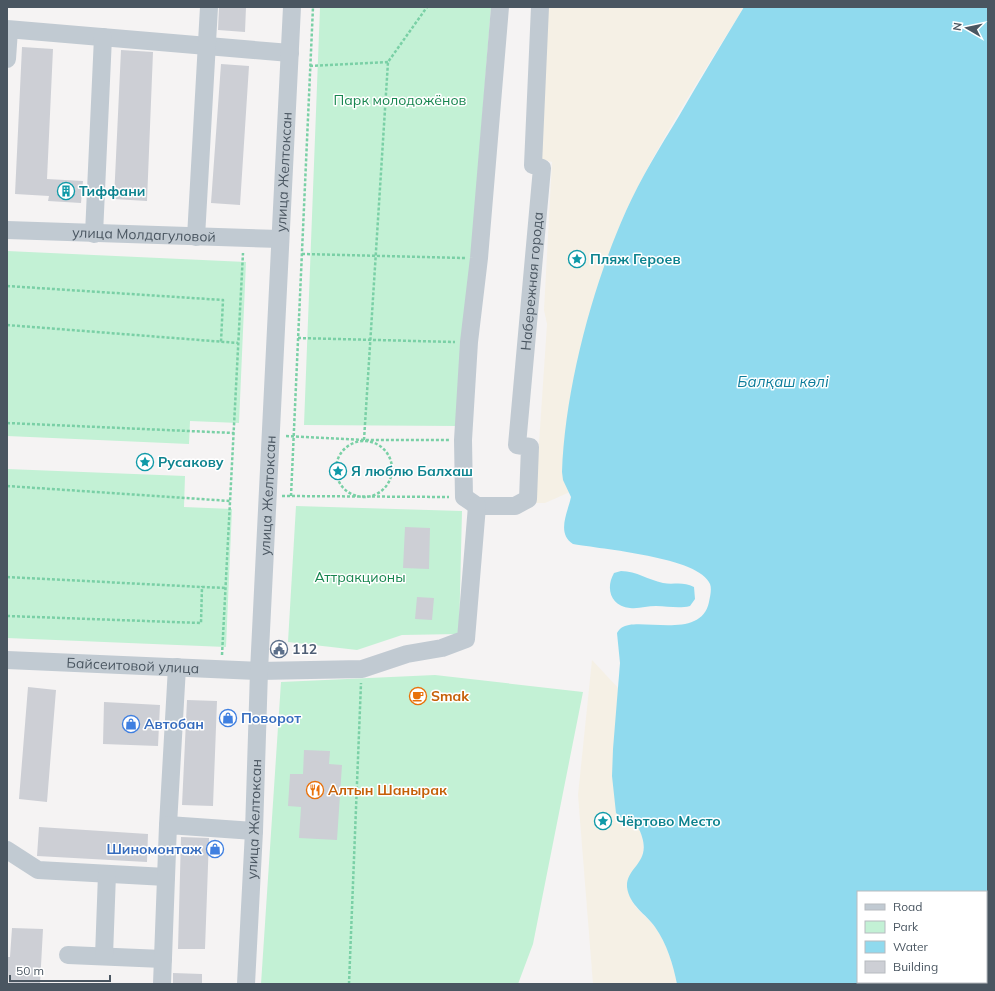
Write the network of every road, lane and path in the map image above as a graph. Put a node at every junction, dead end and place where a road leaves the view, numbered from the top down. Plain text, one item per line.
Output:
1 (209, 7) edge
2 (292, 7) edge
3 (313, 7) edge
4 (427, 7) edge
5 (500, 7) edge
6 (540, 7) edge
7 (8, 30) edge
8 (103, 37) junction
9 (207, 46) junction
10 (290, 53) junction
11 (7, 59) edge
12 (388, 62) junction
13 (310, 66) junction
14 (7, 230) edge
15 (94, 234) junction
16 (196, 237) junction
17 (244, 239) junction
18 (280, 239) junction
19 (302, 254) junction
20 (376, 256) junction
21 (478, 258) junction
22 (7, 286) edge
23 (7, 325) edge
24 (298, 338) junction
25 (370, 339) junction
26 (221, 342) junction
27 (469, 342) junction
28 (238, 343) junction
29 (7, 423) edge
30 (234, 433) junction
31 (271, 435) junction
32 (293, 437) junction
33 (364, 440) junction
34 (464, 440) junction
35 (7, 486) edge
36 (268, 496) junction
37 (291, 496) junction
38 (363, 498) junction
39 (230, 501) junction
40 (470, 502) junction
41 (7, 577) edge
42 (202, 587) junction
43 (226, 588) junction
44 (7, 616) edge
45 (7, 660) edge
46 (177, 667) junction
47 (222, 669) junction
48 (362, 670) junction
49 (259, 671) junction
50 (168, 826) junction
51 (254, 831) junction
52 (7, 850) edge
53 (107, 874) junction
54 (166, 877) junction
55 (68, 954) dead end
56 (104, 956) junction
57 (163, 960) junction
58 (162, 984) edge
59 (246, 984) edge
60 (349, 984) edge

1 - 9 street
2 - 10 street, улица Желтоксан
3 - 13 path
4 - 12 path
5 - 21 street
6 - 40 street, Набережная города
7 - 8 street
7 - 11 street
8 - 9 street
8 - 15 street
9 - 10 street
9 - 16 street
10 - 18 street, улица Желтоксан
12 - 13 path
12 - 20 path
13 - 19 path
14 - 15 street, улица Молдагуловой
15 - 16 street, улица Молдагуловой
16 - 17 street, улица Молдагуловой
17 - 18 street, улица Молдагуловой
17 - 28 path
18 - 31 street, улица Желтоксан
19 - 20 path
19 - 24 path
20 - 21 path
20 - 25 path
21 - 27 street
22 - 26 path
23 - 26 path
24 - 25 path
24 - 32 path
25 - 27 path
25 - 33 path
26 - 28 path
27 - 34 street
28 - 30 path
29 - 30 path
30 - 39 path
31 - 32 path
31 - 36 street, улица Желтоксан
32 - 33 path
32 - 37 path
33 - 34 path
33 - 38 path
33 - 38 path
34 - 40 street
35 - 39 path
36 - 37 path
36 - 49 street, улица Желтоксан
37 - 38 path
38 - 40 path
39 - 43 path
40 - 48 street
41 - 42 path
42 - 43 path
42 - 44 path
43 - 47 path
45 - 46 street, Байсеитовой улица
46 - 47 street, Байсеитовой улица
46 - 50 street
47 - 49 street, Байсеитовой улица
48 - 49 street, Байсеитовой улица
48 - 60 path
49 - 51 street, улица Желтоксан
50 - 51 street
50 - 54 street
51 - 59 street, улица Желтоксан
52 - 53 street
53 - 54 street
53 - 56 street
54 - 57 street
55 - 56 street
56 - 57 street
57 - 58 street

